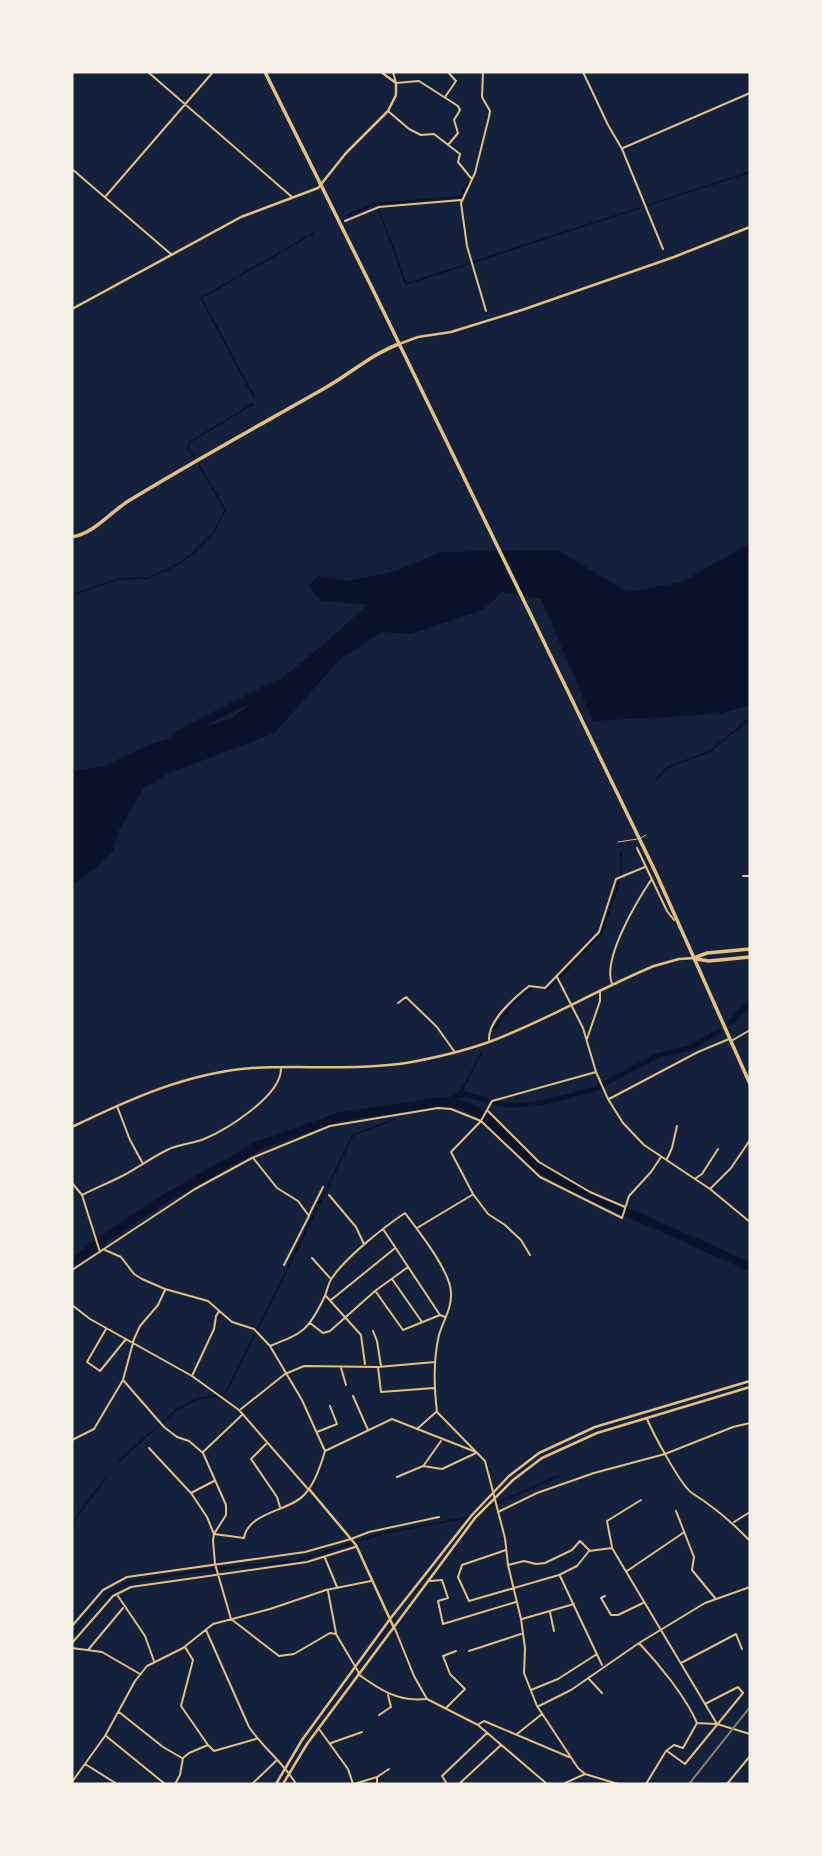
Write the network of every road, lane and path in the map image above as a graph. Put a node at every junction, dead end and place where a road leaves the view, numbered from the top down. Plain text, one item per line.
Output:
1 (148, 72) edge
2 (213, 72) edge
3 (265, 72) edge
4 (381, 72) edge
5 (393, 72) edge
6 (448, 72) edge
7 (483, 72) edge
8 (583, 72) edge
9 (396, 83) junction
10 (750, 93) edge
11 (444, 98) junction
12 (185, 103) junction
13 (388, 111) junction
14 (448, 145) junction
15 (622, 149) junction
16 (72, 169) edge
17 (472, 179) junction
18 (321, 186) junction
19 (105, 197) junction
20 (293, 197) junction
21 (462, 199) junction
22 (345, 222) dead end
23 (750, 227) edge
24 (663, 249) dead end
25 (172, 255) junction
26 (72, 309) edge
27 (486, 311) dead end
28 (398, 344) junction
29 (72, 537) edge
30 (646, 835) dead end
31 (637, 837) junction
32 (618, 842) dead end
33 (637, 848) dead end
34 (645, 867) junction
35 (743, 876) dead end
36 (750, 876) edge
37 (651, 880) junction
38 (678, 922) junction
39 (750, 950) edge
40 (750, 957) edge
41 (694, 958) junction
42 (557, 977) junction
43 (612, 985) junction
44 (600, 991) junction
45 (398, 1003) dead end
46 (572, 1004) junction
47 (750, 1030) edge
48 (587, 1040) junction
49 (729, 1040) junction
50 (489, 1041) junction
51 (454, 1052) junction
52 (281, 1067) junction
53 (596, 1072) junction
54 (750, 1084) edge
55 (608, 1099) junction
56 (116, 1105) junction
57 (487, 1110) junction
58 (481, 1121) junction
59 (677, 1126) dead end
60 (72, 1127) edge
61 (750, 1140) edge
62 (718, 1149) dead end
63 (661, 1157) junction
64 (253, 1158) junction
65 (666, 1160) junction
66 (142, 1162) junction
67 (696, 1178) junction
68 (72, 1183) edge
69 (323, 1187) dead end
70 (710, 1189) junction
71 (82, 1195) junction
72 (329, 1195) dead end
73 (473, 1195) junction
74 (625, 1208) junction
75 (309, 1216) junction
76 (750, 1222) edge
77 (383, 1228) junction
78 (417, 1228) junction
79 (365, 1245) junction
80 (395, 1249) junction
81 (104, 1250) junction
82 (100, 1251) junction
83 (530, 1255) dead end
84 (312, 1258) dead end
85 (284, 1265) dead end
86 (408, 1267) junction
87 (72, 1270) edge
88 (330, 1279) junction
89 (392, 1279) junction
90 (165, 1289) junction
91 (375, 1291) junction
92 (325, 1295) junction
93 (331, 1300) junction
94 (72, 1306) edge
95 (220, 1310) junction
96 (440, 1315) junction
97 (446, 1317) junction
98 (345, 1318) junction
99 (422, 1323) junction
100 (310, 1324) junction
101 (107, 1328) junction
102 (373, 1331) dead end
103 (126, 1339) junction
104 (133, 1343) junction
105 (270, 1346) junction
106 (436, 1362) junction
107 (365, 1366) junction
108 (340, 1367) junction
109 (380, 1367) junction
110 (285, 1374) junction
111 (192, 1376) junction
112 (123, 1380) junction
113 (750, 1381) edge
114 (346, 1385) dead end
115 (750, 1387) edge
116 (435, 1388) junction
117 (353, 1396) dead end
118 (330, 1406) dead end
119 (239, 1410) junction
120 (437, 1412) junction
121 (243, 1413) junction
122 (646, 1418) junction
123 (750, 1423) edge
124 (417, 1429) junction
125 (368, 1430) junction
126 (317, 1432) junction
127 (72, 1440) edge
128 (442, 1440) junction
129 (267, 1443) junction
130 (149, 1448) dead end
131 (324, 1451) junction
132 (477, 1452) junction
133 (203, 1453) junction
134 (665, 1454) junction
135 (423, 1466) junction
136 (397, 1477) dead end
137 (214, 1481) junction
138 (309, 1489) junction
139 (494, 1490) junction
140 (191, 1493) junction
141 (496, 1496) junction
142 (641, 1500) dead end
143 (280, 1508) junction
144 (676, 1511) dead end
145 (498, 1512) junction
146 (750, 1512) edge
147 (439, 1517) dead end
148 (733, 1523) junction
149 (684, 1532) junction
150 (214, 1534) junction
151 (351, 1539) junction
152 (750, 1541) edge
153 (356, 1546) junction
154 (612, 1548) junction
155 (506, 1550) junction
156 (589, 1551) junction
157 (325, 1558) junction
158 (215, 1564) junction
159 (508, 1565) junction
160 (626, 1571) junction
161 (559, 1575) junction
162 (219, 1576) junction
163 (372, 1581) junction
164 (429, 1581) junction
165 (750, 1587) edge
166 (337, 1588) junction
167 (513, 1589) junction
168 (328, 1590) junction
169 (117, 1594) junction
170 (605, 1596) dead end
171 (715, 1599) junction
172 (516, 1602) junction
173 (644, 1602) junction
174 (574, 1604) junction
175 (125, 1607) junction
176 (549, 1611) junction
177 (230, 1619) junction
178 (390, 1619) junction
179 (521, 1619) junction
180 (72, 1626) edge
181 (394, 1628) junction
182 (206, 1629) junction
183 (659, 1630) junction
184 (554, 1631) dead end
185 (336, 1634) junction
186 (522, 1634) junction
187 (72, 1643) edge
188 (639, 1643) junction
189 (184, 1646) junction
190 (72, 1648) edge
191 (742, 1649) dead end
192 (88, 1651) junction
193 (456, 1651) dead end
194 (469, 1651) dead end
195 (597, 1654) junction
196 (155, 1662) junction
197 (680, 1663) junction
198 (356, 1667) junction
199 (603, 1667) junction
200 (141, 1674) junction
201 (359, 1674) junction
202 (589, 1679) junction
203 (530, 1690) junction
204 (387, 1693) junction
205 (603, 1693) dead end
206 (427, 1699) junction
207 (704, 1705) junction
208 (537, 1706) junction
209 (446, 1708) junction
210 (118, 1712) junction
211 (542, 1714) junction
212 (379, 1715) dead end
213 (697, 1723) junction
214 (717, 1724) junction
215 (478, 1725) junction
216 (319, 1728) junction
217 (362, 1732) dead end
218 (487, 1733) junction
219 (516, 1734) junction
220 (750, 1734) edge
221 (105, 1736) junction
222 (257, 1739) junction
223 (331, 1743) junction
224 (208, 1745) junction
225 (501, 1745) junction
226 (666, 1751) junction
227 (750, 1756) edge
228 (571, 1758) junction
229 (183, 1759) junction
230 (278, 1760) junction
231 (85, 1764) junction
232 (285, 1768) junction
233 (389, 1769) dead end
234 (290, 1772) junction
235 (585, 1774) junction
236 (377, 1777) junction
237 (72, 1782) edge
238 (117, 1784) edge
239 (165, 1784) edge
240 (175, 1784) edge
241 (252, 1784) edge
242 (276, 1784) edge
243 (283, 1784) edge
244 (296, 1784) edge
245 (353, 1784) edge
246 (377, 1784) edge
247 (447, 1784) edge
248 (459, 1784) edge
249 (547, 1784) edge
250 (563, 1784) edge
251 (618, 1784) edge
252 (646, 1784) edge
253 (727, 1784) edge

1 - 12 street
2 - 12 street
3 - 18 main road
4 - 9 street
5 - 9 street
6 - 11 street
7 - 17 street
8 - 15 street
9 - 11 street
9 - 13 street
10 - 15 street
11 - 14 street
12 - 19 street
12 - 20 street
13 - 14 street
13 - 18 street
14 - 17 street
15 - 24 street
16 - 19 street
17 - 21 street
18 - 20 street
18 - 28 main road
19 - 25 street
20 - 25 street
21 - 22 street
21 - 27 street
23 - 28 street
25 - 26 street
28 - 29 main road
28 - 31 main road
30 - 31 lane
31 - 32 lane
31 - 38 main road
33 - 34 street
34 - 37 street
34 - 42 street
35 - 36 street
37 - 38 street
37 - 43 street
38 - 41 main road
39 - 41 main road
40 - 41 main road
41 - 43 street
41 - 49 main road
42 - 46 street
42 - 50 street
43 - 44 street
44 - 46 street
44 - 48 street
45 - 51 street
46 - 48 street
46 - 50 street
47 - 49 street
48 - 53 street
49 - 54 main road
49 - 55 street
50 - 51 street
51 - 52 street
52 - 56 street
52 - 66 street
53 - 55 street
53 - 57 street
55 - 63 street
56 - 60 street
56 - 66 street
57 - 58 street
57 - 74 street
58 - 64 street
58 - 73 street
58 - 74 street
59 - 65 street
61 - 70 street
62 - 67 street
63 - 65 street
63 - 74 street
64 - 75 street
64 - 81 street
65 - 67 street
66 - 71 street
67 - 70 street
68 - 71 street
69 - 75 street
70 - 76 street
71 - 82 street
72 - 79 street
73 - 78 street
73 - 83 street
75 - 85 street
77 - 78 street
77 - 79 street
77 - 80 street
78 - 97 street
79 - 88 street
80 - 86 street
80 - 93 street
81 - 82 street
81 - 90 street
82 - 87 street
84 - 88 street
86 - 89 street
86 - 96 street
88 - 92 street
89 - 91 street
89 - 99 street
90 - 95 street
90 - 104 street
91 - 98 street
91 - 99 street
92 - 93 street
92 - 100 street
93 - 98 street
94 - 101 street
95 - 105 street
95 - 111 street
96 - 97 street
96 - 99 street
97 - 106 street
98 - 100 street
98 - 107 street
100 - 105 street
101 - 103 street
101 - 103 street
102 - 109 street
103 - 104 street
104 - 111 street
104 - 112 street
105 - 110 street
106 - 109 street
106 - 116 street
107 - 108 street
107 - 109 street
108 - 110 street
108 - 114 street
109 - 116 street
110 - 119 street
110 - 126 street
111 - 119 street
112 - 127 street
112 - 133 street
113 - 139 street
115 - 122 street
116 - 120 street
117 - 125 street
118 - 126 street
119 - 121 street
120 - 124 street
120 - 132 street
121 - 129 street
121 - 133 street
122 - 134 street
122 - 141 street
123 - 134 street
124 - 125 street
124 - 128 street
125 - 131 street
126 - 131 street
128 - 132 street
128 - 135 street
129 - 138 street
129 - 143 street
130 - 140 street
131 - 138 street
132 - 135 street
132 - 139 street
133 - 137 street
134 - 145 street
134 - 148 street
135 - 136 street
137 - 140 street
137 - 150 street
138 - 143 street
138 - 151 street
139 - 141 street
139 - 178 street
140 - 150 street
141 - 145 street
141 - 164 street
142 - 154 street
143 - 150 street
144 - 149 street
145 - 155 street
146 - 148 street
147 - 151 street
148 - 152 street
149 - 160 street
149 - 171 street
150 - 158 street
151 - 153 street
151 - 158 street
153 - 157 street
153 - 163 street
154 - 156 street
154 - 160 street
155 - 159 street
155 - 167 street
156 - 159 street
156 - 161 street
157 - 162 street
157 - 166 street
158 - 162 street
158 - 180 street
159 - 167 street
160 - 173 street
161 - 167 street
161 - 174 street
162 - 169 street
162 - 177 street
163 - 166 street
163 - 178 street
164 - 172 street
164 - 181 street
165 - 171 street
166 - 168 street
167 - 172 street
168 - 177 street
168 - 185 street
169 - 175 street
169 - 187 street
170 - 173 street
171 - 183 street
172 - 179 street
173 - 183 street
174 - 176 street
174 - 195 street
175 - 192 street
175 - 196 street
176 - 179 street
176 - 184 street
177 - 182 street
177 - 185 street
178 - 181 street
178 - 198 street
179 - 186 street
181 - 201 street
181 - 206 street
182 - 189 street
182 - 222 street
183 - 188 street
183 - 197 street
185 - 198 street
186 - 194 street
186 - 203 street
188 - 199 street
188 - 213 street
189 - 196 street
189 - 224 street
190 - 192 street
191 - 197 street
192 - 200 street
193 - 209 street
195 - 199 street
195 - 203 street
196 - 200 street
197 - 207 street
198 - 201 street
198 - 232 street
199 - 202 street
200 - 210 street
201 - 204 street
201 - 216 street
202 - 205 street
202 - 208 street
203 - 208 street
204 - 206 street
204 - 212 street
206 - 209 street
207 - 214 street
207 - 214 street
208 - 211 street
209 - 215 street
210 - 221 street
210 - 229 street
211 - 219 street
211 - 228 street
213 - 214 street
213 - 226 street
214 - 220 street
214 - 226 street
215 - 218 street
215 - 219 street
216 - 223 street
216 - 234 street
217 - 223 street
218 - 225 street
218 - 247 street
219 - 228 street
221 - 231 street
221 - 239 street
222 - 224 street
222 - 230 street
223 - 245 street
224 - 229 street
225 - 248 street
225 - 249 street
226 - 252 street
227 - 253 street
228 - 235 street
229 - 240 street
230 - 232 street
230 - 241 street
231 - 237 street
231 - 238 street
232 - 234 street
232 - 242 street
233 - 236 street
234 - 243 street
234 - 244 street
235 - 250 street
235 - 251 street
236 - 245 street
236 - 246 street

